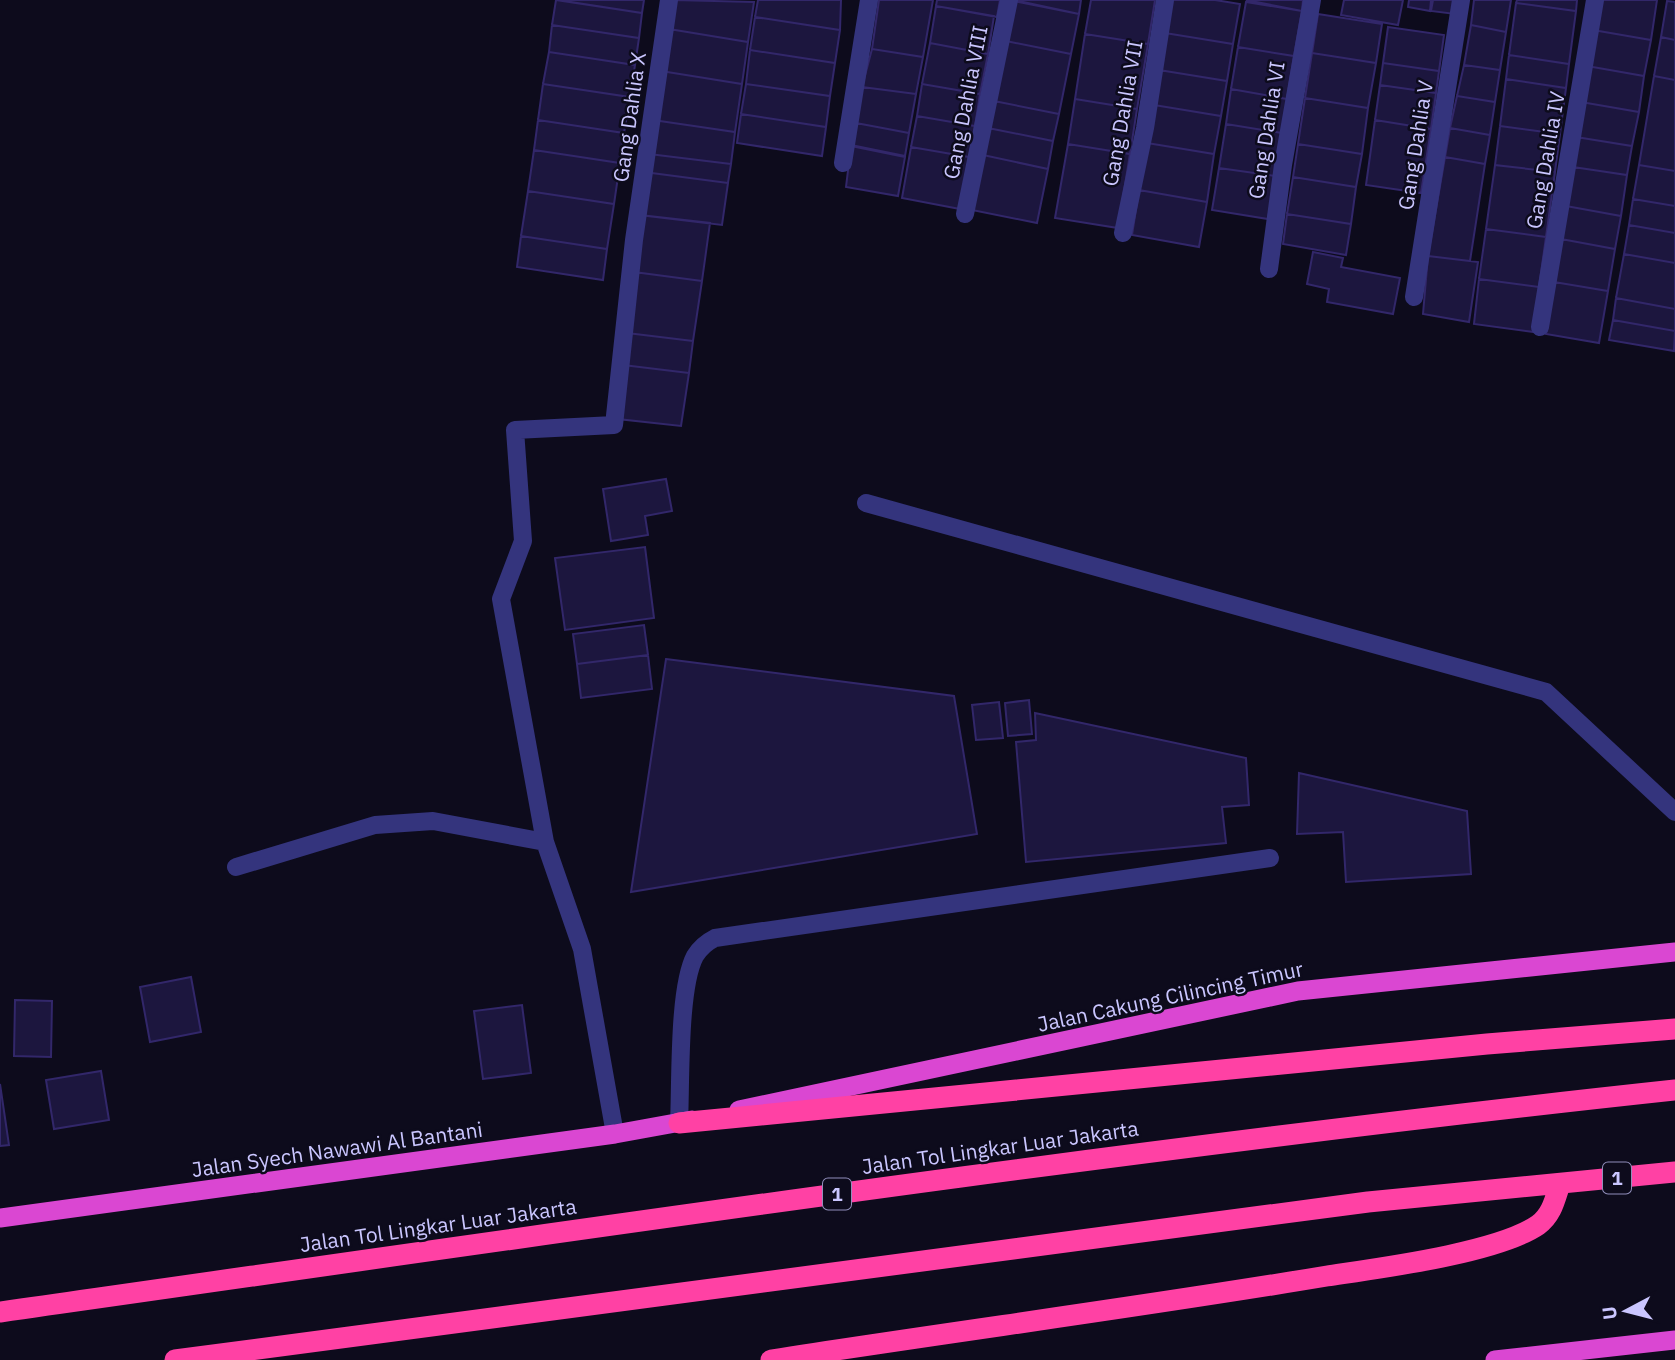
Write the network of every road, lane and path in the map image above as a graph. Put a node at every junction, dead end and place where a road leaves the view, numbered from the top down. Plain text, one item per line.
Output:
1 (669, 0) edge
2 (869, 0) edge
3 (1009, 0) edge
4 (1165, 0) edge
5 (1312, 0) edge
6 (1461, 0) edge
7 (1595, 0) edge
8 (843, 163) dead end
9 (965, 214) dead end
10 (1123, 233) dead end
11 (1269, 269) dead end
12 (1414, 297) dead end
13 (1540, 327) dead end
14 (866, 503) dead end
15 (1675, 812) edge
16 (545, 842) junction
17 (1270, 858) dead end
18 (236, 867) dead end
19 (1675, 952) edge
20 (1675, 1029) edge
21 (1675, 1090) edge
22 (679, 1123) junction
23 (615, 1134) junction
24 (1675, 1172) edge
25 (1560, 1184) junction
26 (0, 1218) edge
27 (0, 1312) edge
28 (1675, 1340) edge
29 (175, 1360) edge
30 (771, 1360) edge
31 (1494, 1360) edge

1 - 16 street, Gang Dahlia X
2 - 8 street
3 - 9 street, Gang Dahlia VIII
4 - 10 street, Gang Dahlia VII
5 - 11 street, Gang Dahlia VI
6 - 12 street, Gang Dahlia V
7 - 13 street, Gang Dahlia IV
14 - 15 street
16 - 18 street
16 - 23 street
17 - 22 street
19 - 22 highway, Jalan Cakung Cilincing Timur
20 - 22 highway
21 - 27 highway, Jalan Tol Lingkar Luar Jakarta / 1
22 - 23 highway, Jalan Syech Nawawi Al Bantani
23 - 26 highway, Jalan Syech Nawawi Al Bantani
24 - 25 highway, 1
25 - 29 highway, 1
25 - 30 highway
28 - 31 highway

